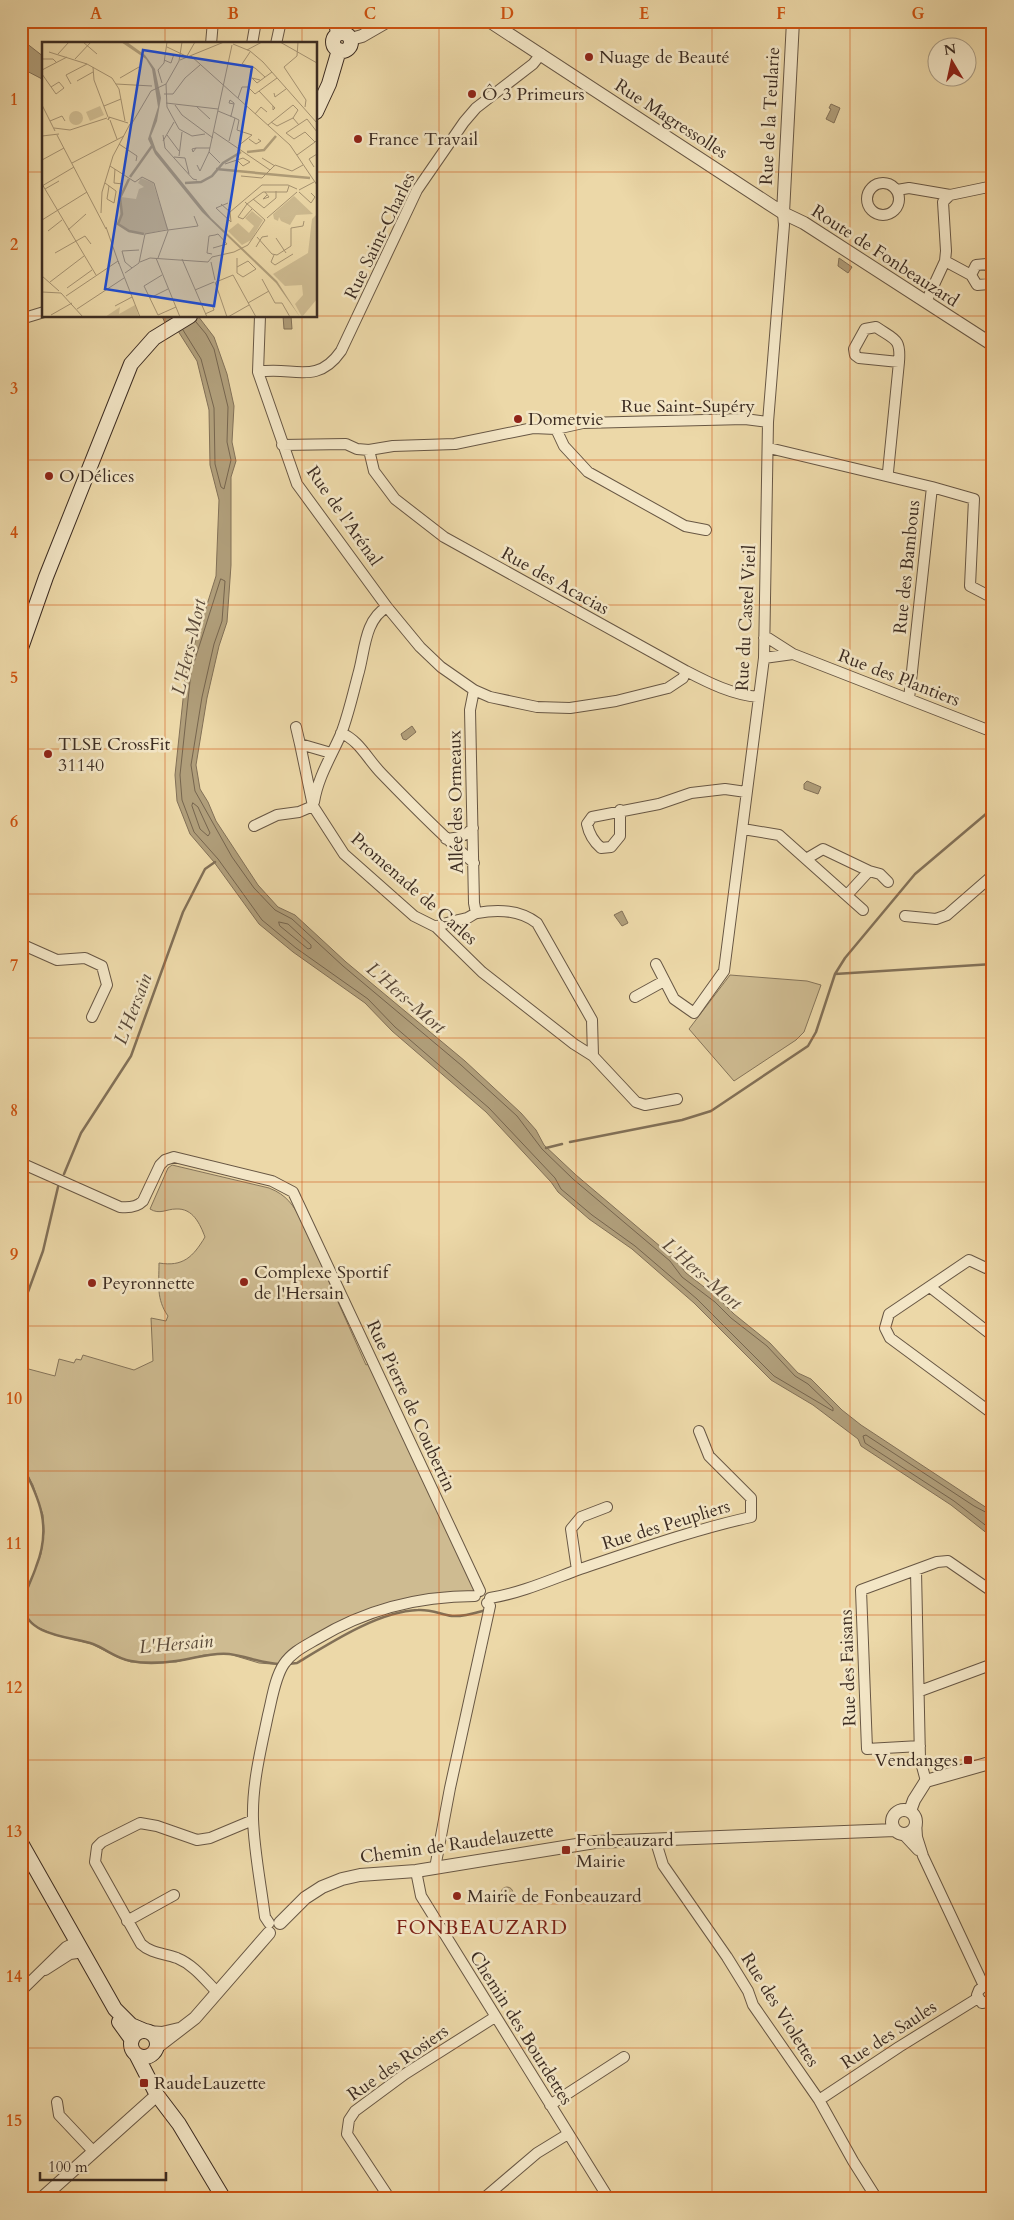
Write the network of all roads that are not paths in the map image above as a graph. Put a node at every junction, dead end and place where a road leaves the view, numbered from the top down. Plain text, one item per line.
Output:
1 (214, 21) edge
2 (256, 21) edge
3 (281, 21) edge
4 (388, 21) edge
5 (489, 21) edge
6 (793, 21) edge
7 (341, 31) edge
8 (211, 42) edge
9 (252, 42) edge
10 (276, 42) edge
11 (540, 54) junction
12 (318, 108) edge
13 (993, 186) edge
14 (897, 190) dead end
15 (950, 195) junction
16 (783, 213) junction
17 (945, 262) junction
18 (993, 274) edge
19 (971, 275) junction
20 (926, 302) junction
21 (42, 313) edge
22 (21, 318) edge
23 (187, 318) edge
24 (260, 318) edge
25 (993, 345) edge
26 (899, 362) junction
27 (258, 372) junction
28 (768, 422) junction
29 (556, 429) junction
30 (282, 445) junction
31 (768, 448) junction
32 (369, 450) junction
33 (887, 476) junction
34 (932, 486) junction
35 (706, 530) dead end
36 (993, 598) edge
37 (387, 607) junction
38 (764, 638) junction
39 (21, 648) edge
40 (793, 654) junction
41 (764, 658) junction
42 (686, 671) junction
43 (474, 690) junction
44 (759, 697) junction
45 (909, 699) junction
46 (296, 727) dead end
47 (993, 732) edge
48 (342, 733) junction
49 (300, 744) junction
50 (331, 753) junction
51 (746, 792) junction
52 (313, 806) junction
53 (620, 810) dead end
54 (254, 826) dead end
55 (474, 828) junction
56 (743, 829) junction
57 (446, 839) junction
58 (806, 859) junction
59 (474, 863) junction
60 (869, 871) junction
61 (993, 875) edge
62 (888, 882) dead end
63 (847, 895) junction
64 (863, 910) dead end
65 (476, 913) junction
66 (905, 916) dead end
67 (436, 926) junction
68 (21, 944) edge
69 (656, 964) dead end
70 (664, 981) junction
71 (635, 997) dead end
72 (92, 1017) dead end
73 (592, 1035) junction
74 (574, 1044) junction
75 (593, 1056) junction
76 (677, 1099) dead end
77 (21, 1163) edge
78 (986, 1268) dead end
79 (930, 1287) junction
80 (993, 1336) edge
81 (993, 1414) edge
82 (699, 1431) dead end
83 (608, 1507) dead end
84 (577, 1570) junction
85 (916, 1571) junction
86 (993, 1592) edge
87 (478, 1593) junction
88 (488, 1600) junction
89 (993, 1664) edge
90 (920, 1691) junction
91 (920, 1746) junction
92 (993, 1762) edge
93 (926, 1781) junction
94 (913, 1817) junction
95 (253, 1820) junction
96 (899, 1832) junction
97 (655, 1839) junction
98 (21, 1843) edge
99 (923, 1856) junction
100 (435, 1868) junction
101 (416, 1871) junction
102 (174, 1895) dead end
103 (127, 1921) junction
104 (273, 1926) junction
105 (78, 1944) junction
106 (988, 1987) edge
107 (21, 1991) edge
108 (218, 1992) junction
109 (978, 1998) junction
110 (992, 2006) edge
111 (495, 2017) junction
112 (195, 2018) junction
113 (146, 2032) junction
114 (132, 2040) junction
115 (148, 2053) junction
116 (624, 2057) dead end
117 (157, 2094) junction
118 (819, 2100) junction
119 (58, 2102) dead end
120 (550, 2105) junction
121 (179, 2124) junction
122 (568, 2134) junction
123 (93, 2151) junction
124 (41, 2199) edge
125 (224, 2199) edge
126 (390, 2199) edge
127 (484, 2199) edge
128 (609, 2199) edge
129 (877, 2199) edge

1 - 8 street
2 - 9 street
3 - 10 street
4 - 7 street
5 - 11 street, Rue Magressolles
6 - 16 street, Rue de la Teularie
7 - 12 main road
11 - 16 street, Rue Magressolles
11 - 27 street, Rue Saint-Charles
13 - 15 street
14 - 15 street
15 - 17 street
16 - 20 street, Route de Fonbeauzard
16 - 28 street, Rue du Castel Vieil
17 - 19 street
17 - 20 street
18 - 19 street
18 - 19 street
20 - 25 street, Route de Fonbeauzard
21 - 22 street
23 - 39 main road
24 - 27 street, Rue de l'Arénal
26 - 26 street
26 - 33 street
27 - 30 street, Rue de l'Arénal
28 - 29 street, Rue Saint-Supéry
28 - 31 street, Rue du Castel Vieil
29 - 32 street, Rue Saint-Supéry
29 - 35 street
30 - 32 street, Rue Saint-Supéry
30 - 37 street, Rue de l'Arénal
31 - 33 street, Rue des Bambous
31 - 38 street, Rue du Castel Vieil
32 - 42 street, Rue des Acacias
33 - 34 street, Rue des Bambous
34 - 36 street
34 - 45 street, Rue des Bambous
37 - 43 street, Rue de l'Arénal
37 - 48 street
38 - 40 street, Rue des Plantiers
38 - 41 street, Rue du Castel Vieil
40 - 41 street, Rue des Plantiers
40 - 45 street, Rue des Plantiers
41 - 44 street, Rue du Castel Vieil
42 - 43 street, Rue de l'Arénal
42 - 44 street, Rue des Acacias
43 - 55 street, Allée des Ormeaux
44 - 51 street, Rue du Castel Vieil
45 - 47 street, Rue des Plantiers
46 - 49 street
48 - 50 street
48 - 57 street
49 - 50 street
49 - 52 street
50 - 52 street
51 - 53 street
51 - 56 street, Rue du Castel Vieil
52 - 54 street
52 - 67 street, Promenade de Carles
55 - 57 street
55 - 59 street, Allée des Ormeaux
56 - 58 street
56 - 70 street, Rue du Castel Vieil
57 - 59 street
58 - 60 street
58 - 63 street
59 - 65 street, Allée des Ormeaux
60 - 62 street
60 - 63 street
61 - 66 street
63 - 64 street
65 - 67 street
65 - 73 street
67 - 74 street, Promenade de Carles
68 - 72 street
69 - 70 street
70 - 71 street
73 - 74 street
73 - 75 street
74 - 75 street, Promenade de Carles
75 - 76 street, Promenade de Carles
77 - 87 street, Rue Pierre de Coubertin
78 - 79 street
79 - 80 street
79 - 81 street
82 - 84 street, Rue des Peupliers
83 - 84 street
84 - 88 street, Rue des Peupliers
85 - 86 street
85 - 90 street
85 - 91 street, Rue des Faisans
87 - 88 street
87 - 95 street
88 - 100 street
89 - 90 street
90 - 91 street
91 - 93 street
92 - 93 street
93 - 94 street
94 - 96 street
94 - 96 street
94 - 99 street
95 - 103 street
95 - 104 street
96 - 97 street, Chemin de Raudelauzette
96 - 99 street
97 - 100 street, Chemin de Raudelauzette
97 - 118 street, Rue des Violettes
98 - 105 main road
99 - 106 street
100 - 101 street, Chemin de Raudelauzette
101 - 104 street, Chemin de Raudelauzette
101 - 111 street, Chemin des Bourdettes
102 - 103 street
103 - 108 street
104 - 108 street, Chemin de Raudelauzette
105 - 107 street
105 - 113 main road
105 - 114 main road
106 - 109 street
108 - 112 street, Chemin de Raudelauzette
109 - 110 street
109 - 118 street, Rue des Saules
111 - 120 street, Chemin des Bourdettes
111 - 126 street, Rue des Rosiers
112 - 113 street, Chemin de Raudelauzette
112 - 115 street, Chemin de Raudelauzette
113 - 114 main road
113 - 115 main road
114 - 115 main road
115 - 117 main road
115 - 121 main road
116 - 120 street
117 - 121 main road
117 - 123 street
118 - 129 street, Rue des Violettes
119 - 123 street
120 - 122 street, Chemin des Bourdettes
121 - 125 main road
122 - 127 street
122 - 128 street, Chemin des Bourdettes
123 - 124 street

